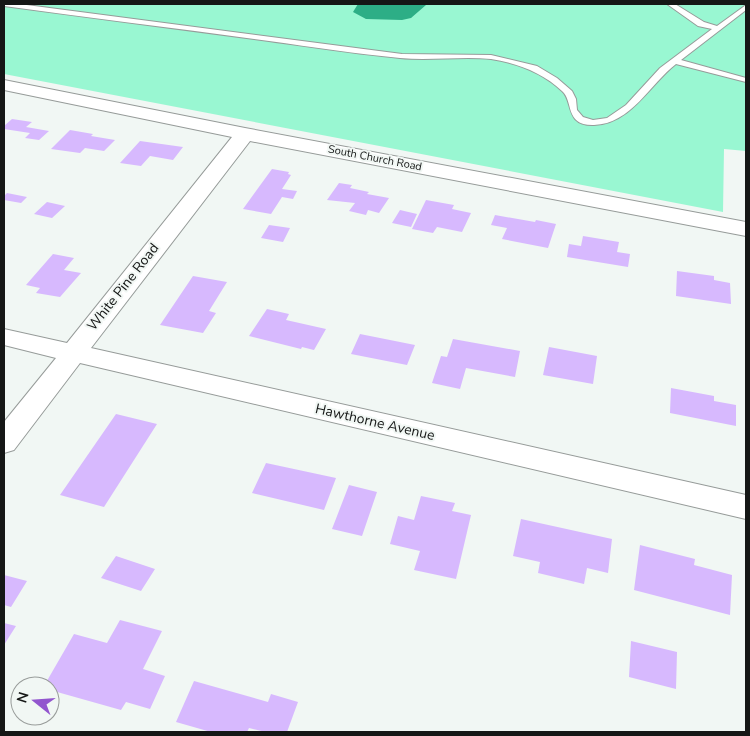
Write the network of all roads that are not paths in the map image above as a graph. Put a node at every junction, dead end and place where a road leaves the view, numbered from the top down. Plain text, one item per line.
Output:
1 (4, 4) edge
2 (670, 4) edge
3 (746, 7) edge
4 (717, 28) junction
5 (675, 60) junction
6 (746, 80) edge
7 (4, 85) edge
8 (245, 134) junction
9 (746, 228) edge
10 (4, 337) edge
11 (72, 353) junction
12 (4, 442) edge
13 (746, 507) edge

1 - 5 lane
2 - 4 lane
3 - 4 lane
4 - 5 lane
5 - 6 lane
7 - 8 street, South Church Road
8 - 9 street, South Church Road
8 - 11 street, White Pine Road
10 - 11 street, Hawthorne Avenue
11 - 12 street, White Pine Road
11 - 13 street, Hawthorne Avenue

